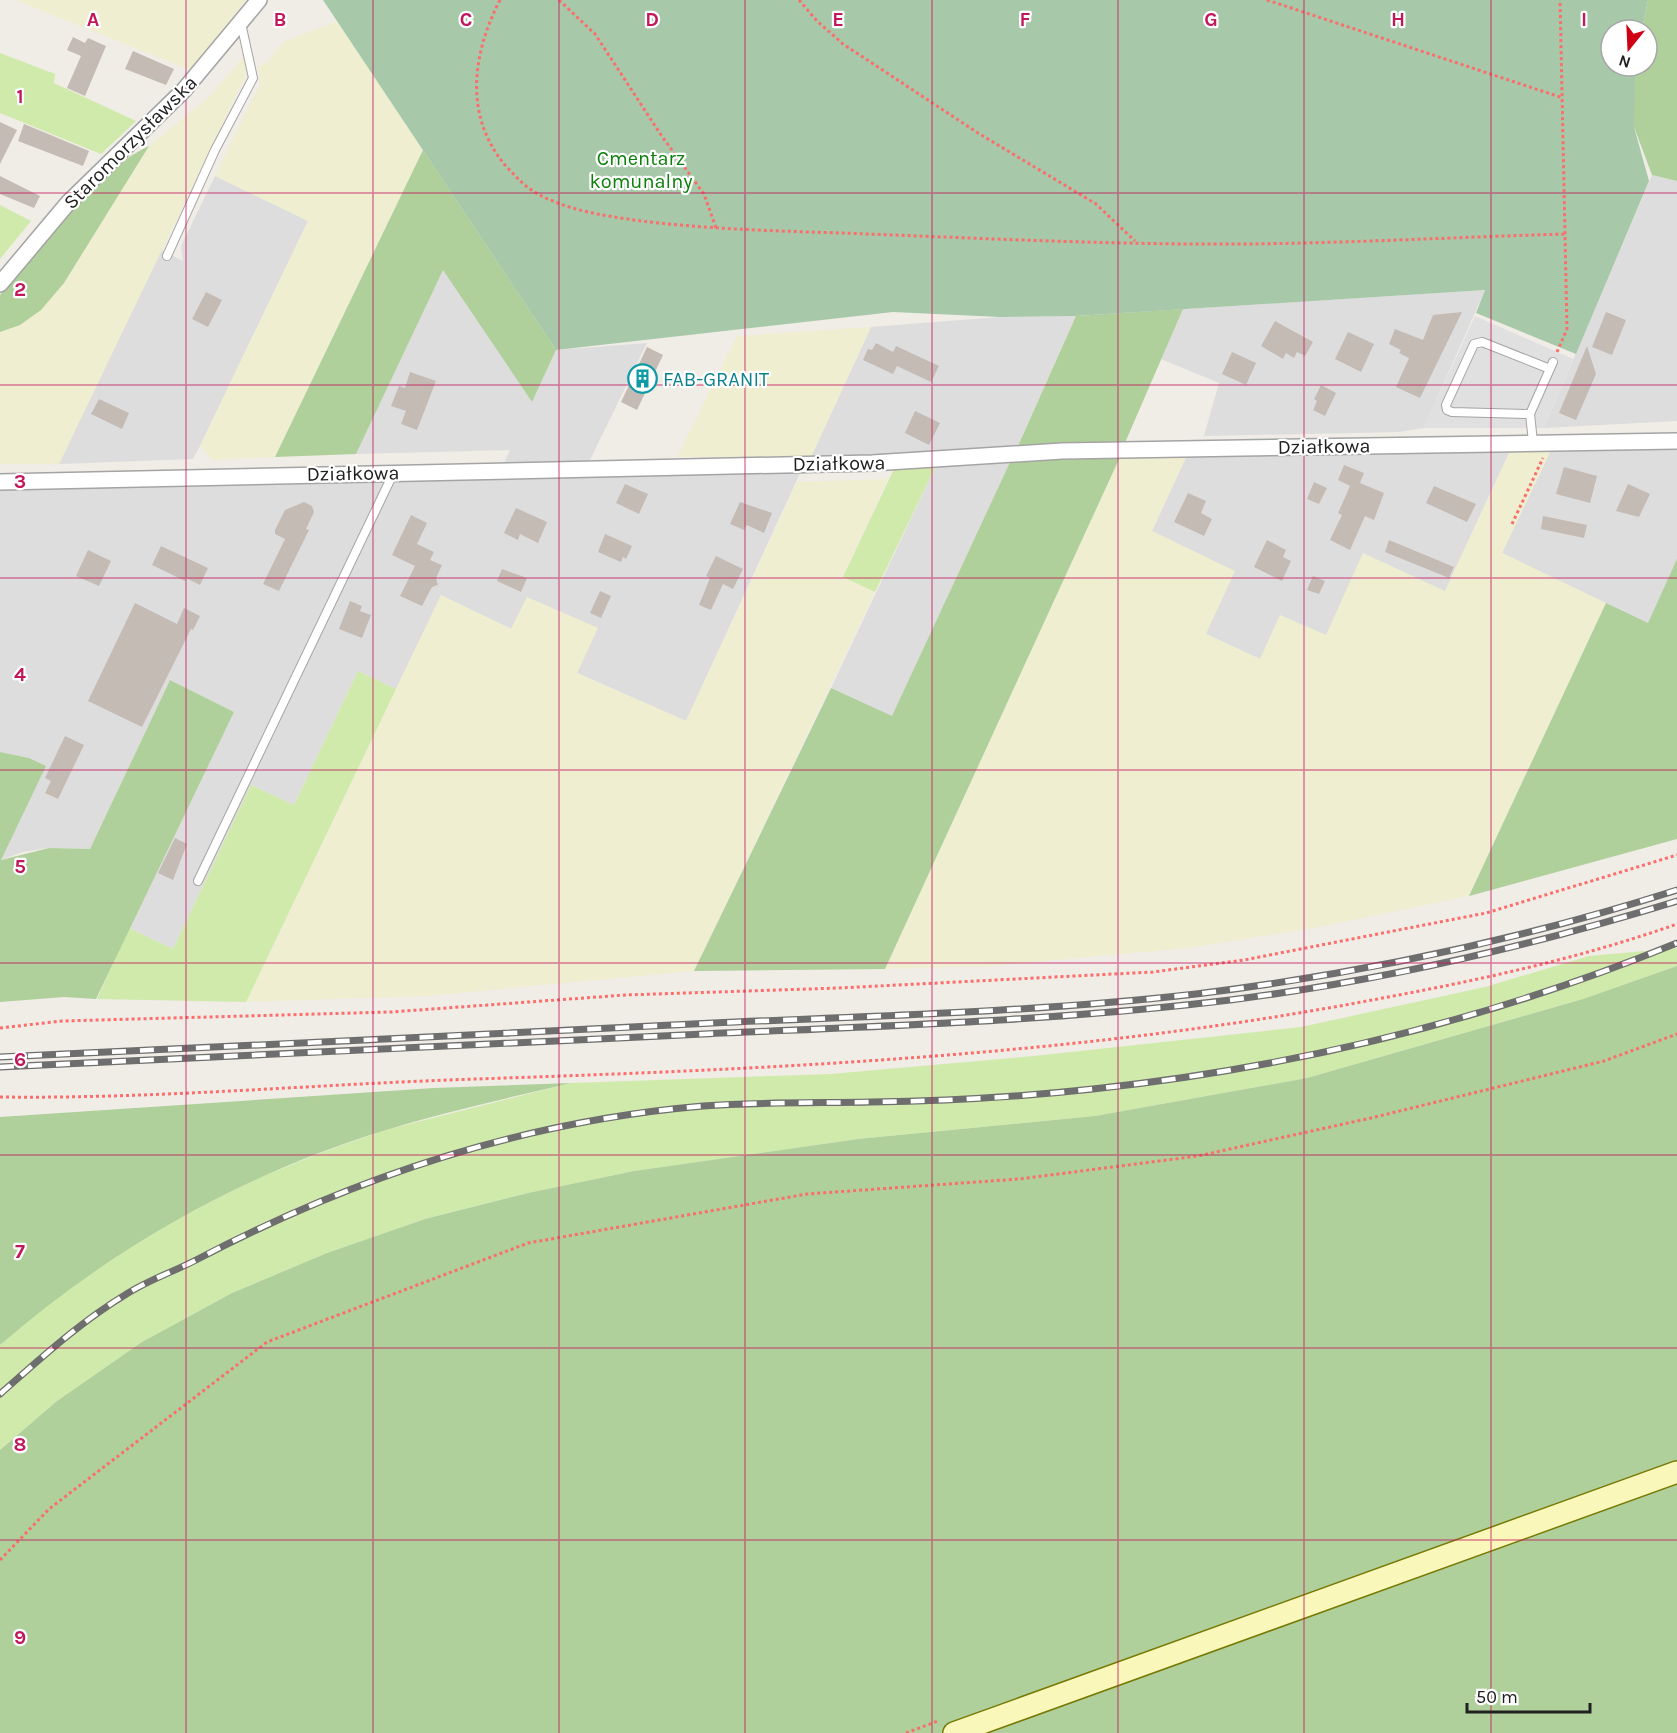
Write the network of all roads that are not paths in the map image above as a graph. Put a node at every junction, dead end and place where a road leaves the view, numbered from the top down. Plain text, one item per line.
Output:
1 (259, 0) edge
2 (241, 22) junction
3 (166, 256) dead end
4 (0, 284) edge
5 (1530, 414) junction
6 (1677, 441) edge
7 (1533, 442) junction
8 (394, 472) junction
9 (0, 482) edge
10 (198, 881) dead end
11 (1677, 1472) edge
12 (954, 1733) edge

1 - 2 street, Staromorzysławska
2 - 3 lane
2 - 4 street, Staromorzysławska
5 - 5 lane
5 - 7 lane
6 - 7 street, Działkowa
7 - 8 street, Działkowa
8 - 9 street, Działkowa
8 - 10 lane
11 - 12 street

